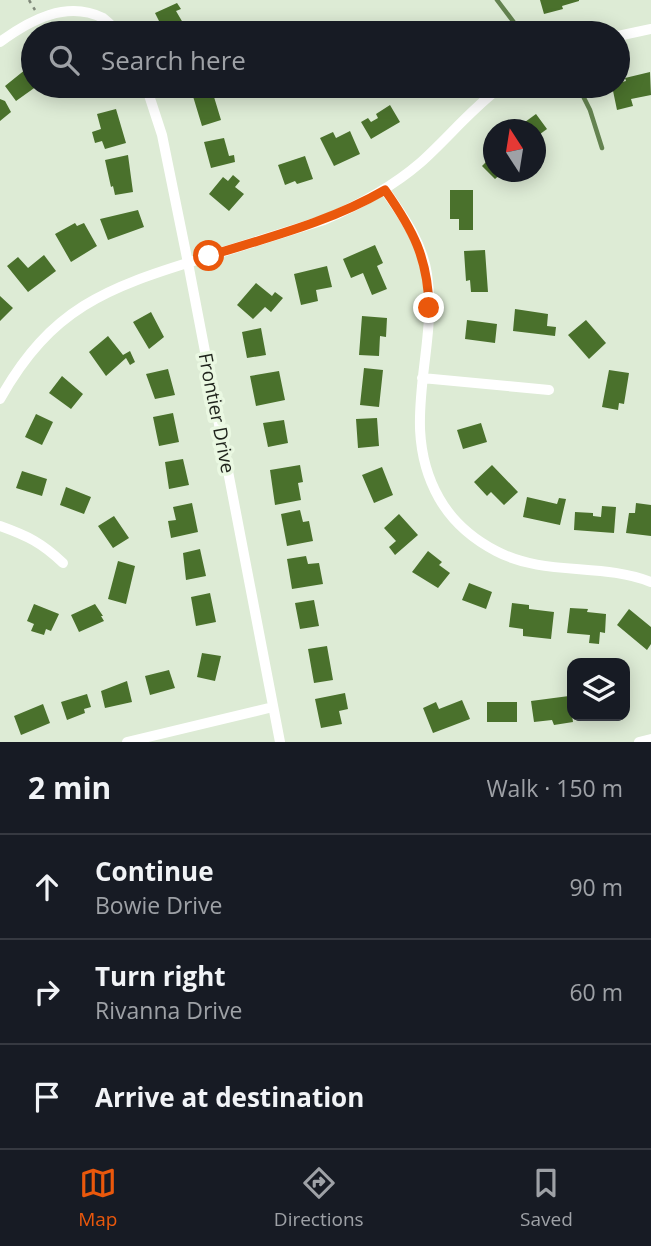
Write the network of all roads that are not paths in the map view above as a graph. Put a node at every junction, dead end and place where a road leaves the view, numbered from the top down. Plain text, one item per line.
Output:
1 (88, 4) edge
2 (30, 21) edge
3 (105, 21) edge
4 (21, 27) edge
5 (651, 29) edge
6 (630, 33) edge
7 (0, 42) edge
8 (150, 98) edge
9 (487, 98) edge
10 (385, 190) junction
11 (188, 263) junction
12 (422, 378) junction
13 (549, 390) dead end
14 (0, 399) edge
15 (0, 526) edge
16 (63, 563) dead end
17 (651, 582) edge
18 (273, 707) junction
19 (651, 739) edge
20 (127, 742) edge
21 (279, 742) edge
22 (639, 742) edge

1 - 2 street
1 - 3 street
4 - 7 street
5 - 6 street
8 - 11 street, Frontier Drive
9 - 10 street
10 - 11 street
10 - 12 street
11 - 14 street
11 - 18 street, Frontier Drive
12 - 13 street
12 - 17 street
15 - 16 street
18 - 20 street
18 - 21 street, Frontier Drive
19 - 22 street

